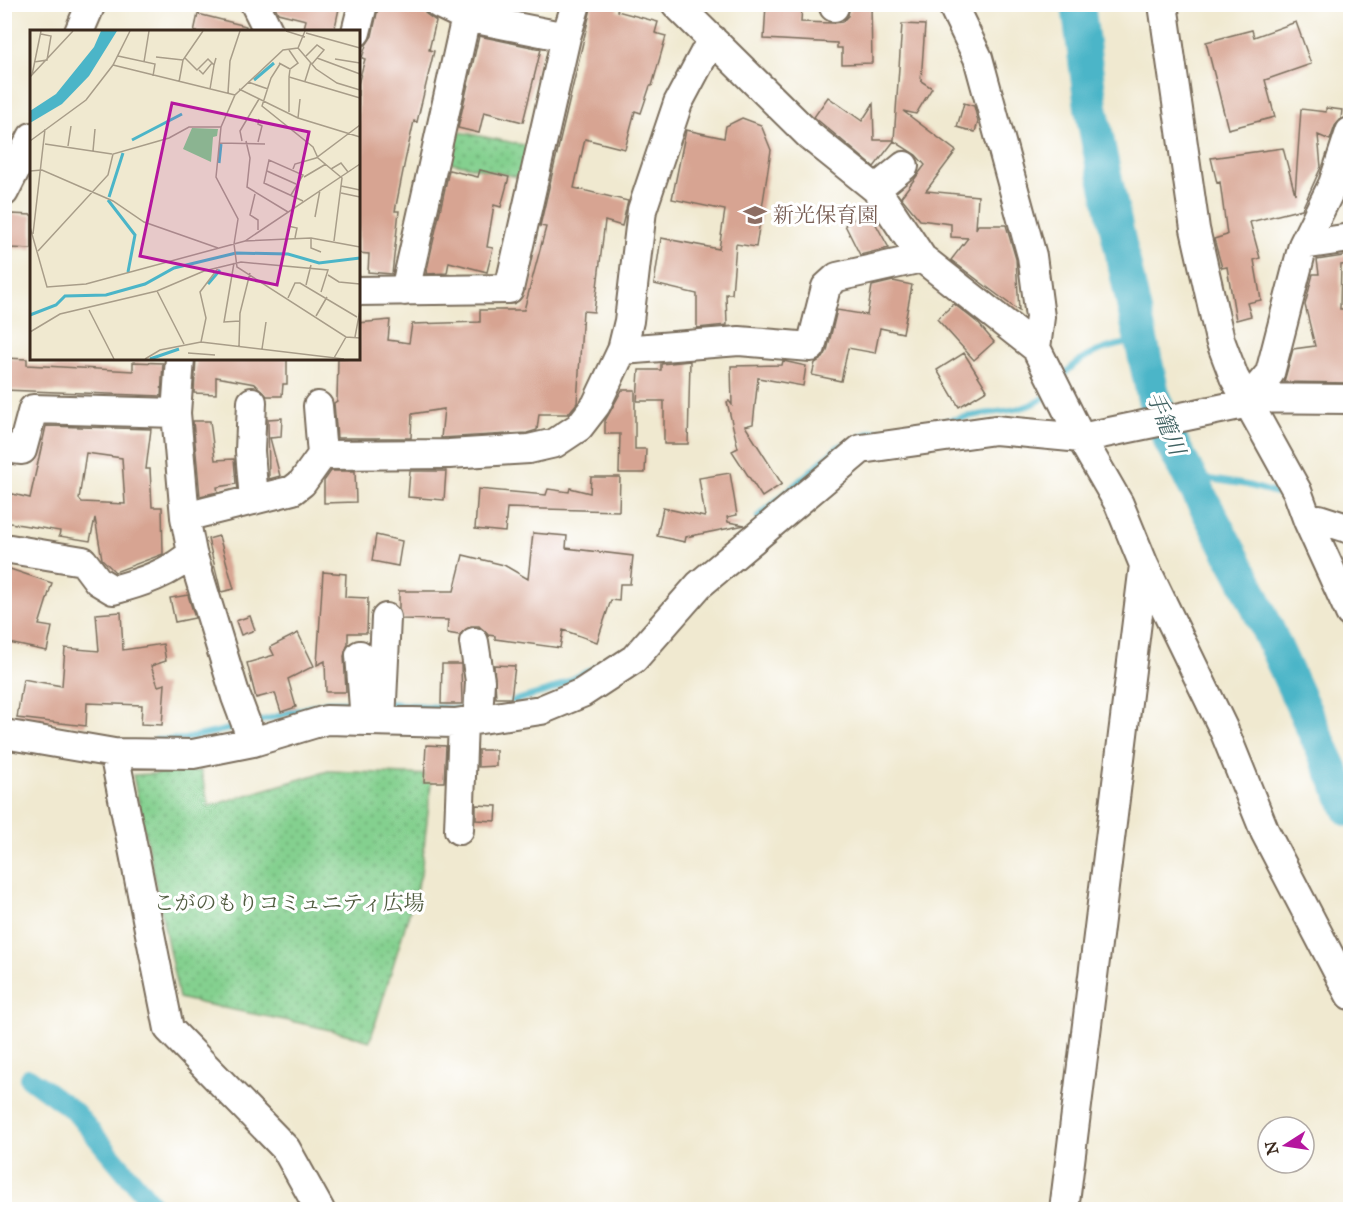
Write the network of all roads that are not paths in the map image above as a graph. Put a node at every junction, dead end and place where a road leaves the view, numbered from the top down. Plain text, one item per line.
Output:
1 (91, 4) edge
2 (255, 4) edge
3 (363, 4) edge
4 (439, 4) edge
5 (576, 4) edge
6 (676, 4) edge
7 (952, 4) edge
8 (1163, 4) edge
9 (466, 17) junction
10 (80, 30) edge
11 (268, 30) edge
12 (356, 30) edge
13 (566, 37) junction
14 (712, 39) junction
15 (1350, 132) edge
16 (30, 141) edge
17 (904, 166) dead end
18 (876, 189) junction
19 (4, 192) edge
20 (1350, 238) edge
21 (1303, 245) junction
22 (922, 258) junction
23 (360, 291) edge
24 (405, 291) junction
25 (1036, 348) junction
26 (622, 350) junction
27 (180, 360) edge
28 (1350, 399) edge
29 (1246, 401) junction
30 (252, 402) dead end
31 (318, 406) dead end
32 (176, 413) junction
33 (1081, 438) junction
34 (4, 448) edge
35 (322, 455) junction
36 (254, 500) junction
37 (1303, 508) junction
38 (185, 518) junction
39 (1350, 529) edge
40 (4, 549) edge
41 (192, 553) junction
42 (1144, 565) junction
43 (1350, 613) edge
44 (386, 618) dead end
45 (474, 642) dead end
46 (360, 655) dead end
47 (373, 708) junction
48 (470, 720) junction
49 (249, 730) junction
50 (4, 734) edge
51 (114, 753) junction
52 (459, 830) dead end
53 (1350, 995) edge
54 (320, 1209) edge
55 (1064, 1209) edge

1 - 10 street
2 - 11 street
3 - 12 street
4 - 9 street
5 - 13 street
6 - 14 street
7 - 25 street
8 - 29 street
9 - 13 street
9 - 24 street
13 - 24 street
14 - 18 street
14 - 26 street
15 - 21 street
16 - 19 street
17 - 18 street
18 - 22 street
20 - 21 street
21 - 29 street
22 - 25 street
22 - 26 street
23 - 24 street
25 - 33 street
26 - 35 street
27 - 32 street
28 - 29 street
29 - 33 street
29 - 37 street
30 - 36 street
31 - 35 street
32 - 34 street
32 - 38 street
33 - 42 street
33 - 48 street
35 - 36 street
36 - 38 street
37 - 39 street
37 - 43 street
38 - 41 street
40 - 41 street
41 - 49 street
42 - 53 street
42 - 55 street
44 - 47 street
45 - 48 street
46 - 47 street
47 - 48 street
47 - 49 street
48 - 52 street
49 - 51 street
50 - 51 street
51 - 54 street

